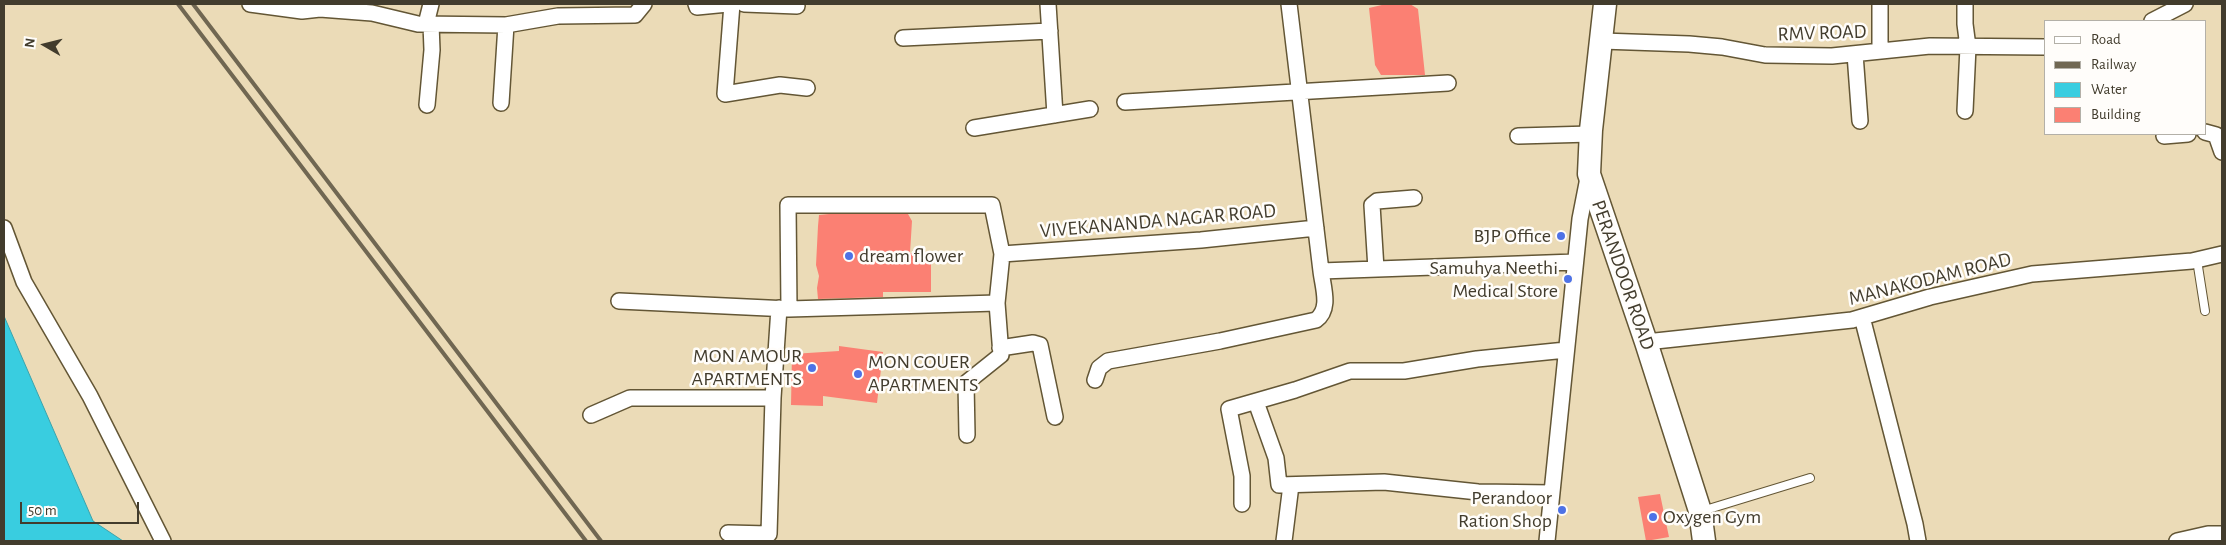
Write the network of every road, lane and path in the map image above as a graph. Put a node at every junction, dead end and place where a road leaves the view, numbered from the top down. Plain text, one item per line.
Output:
1 (250, 4) edge
2 (431, 4) edge
3 (644, 4) edge
4 (696, 4) edge
5 (728, 4) edge
6 (732, 4) edge
7 (744, 4) edge
8 (1048, 4) edge
9 (1289, 4) edge
10 (1605, 4) edge
11 (1880, 4) edge
12 (1965, 4) edge
13 (2185, 4) edge
14 (797, 6) dead end
15 (2157, 14) edge
16 (429, 24) junction
17 (506, 25) junction
18 (1050, 31) junction
19 (903, 38) dead end
20 (1602, 41) junction
21 (1968, 47) junction
22 (2044, 47) edge
23 (1880, 51) junction
24 (1855, 54) junction
25 (1448, 84) dead end
26 (807, 88) dead end
27 (1299, 94) junction
28 (1125, 102) dead end
29 (501, 103) dead end
30 (427, 105) dead end
31 (1090, 110) dead end
32 (1965, 111) dead end
33 (1055, 115) junction
34 (1860, 121) dead end
35 (974, 128) dead end
36 (2206, 132) edge
37 (1591, 134) junction
38 (2176, 135) edge
39 (1518, 136) dead end
40 (2164, 136) dead end
41 (2222, 152) edge
42 (1589, 174) junction
43 (1414, 198) dead end
44 (4, 228) edge
45 (1316, 228) junction
46 (1002, 254) junction
47 (2222, 254) edge
48 (2197, 260) junction
49 (1575, 262) junction
50 (1376, 268) junction
51 (1321, 271) junction
52 (619, 301) dead end
53 (997, 302) junction
54 (784, 309) junction
55 (2205, 310) dead end
56 (1862, 317) junction
57 (1646, 342) junction
58 (1000, 348) junction
59 (1566, 350) junction
60 (1095, 380) dead end
61 (773, 398) junction
62 (1256, 402) junction
63 (591, 414) dead end
64 (1055, 417) dead end
65 (967, 436) dead end
66 (1810, 478) dead end
67 (1291, 485) junction
68 (1552, 493) junction
69 (1242, 504) dead end
70 (1700, 511) junction
71 (728, 533) dead end
72 (2222, 534) edge
73 (163, 541) edge
74 (1284, 541) edge
75 (1547, 541) edge
76 (1704, 541) edge
77 (1918, 541) edge
78 (2178, 541) edge

1 - 16 street
2 - 16 street
3 - 17 street
4 - 5 street
6 - 26 street
7 - 14 street
8 - 18 street
9 - 27 street
10 - 20 main road, PERANDOOR ROAD
11 - 23 street
12 - 21 street
13 - 15 street
16 - 17 street
16 - 30 street
17 - 29 street
18 - 19 street
18 - 33 street
20 - 24 street, RMV ROAD
20 - 37 main road, PERANDOOR ROAD
21 - 22 street, RMV ROAD
21 - 23 street, RMV ROAD
21 - 32 street
23 - 24 street, RMV ROAD
24 - 34 street
25 - 27 street
27 - 28 street
27 - 45 street
31 - 33 street
33 - 35 street
36 - 41 street
37 - 39 street
37 - 42 main road, PERANDOOR ROAD
38 - 40 street
42 - 49 street
42 - 57 main road, PERANDOOR ROAD
43 - 50 street
44 - 73 street
45 - 46 street, VIVEKANANDA NAGAR ROAD
45 - 51 street
46 - 53 street
46 - 54 street
47 - 48 street, MANAKODAM ROAD
48 - 55 lane
48 - 56 street, MANAKODAM ROAD
49 - 50 street
49 - 59 street
50 - 51 street
51 - 60 street
52 - 54 street
53 - 54 street
53 - 58 street
54 - 61 street
56 - 57 street, MANAKODAM ROAD
56 - 77 street
57 - 70 main road, PERANDOOR ROAD
58 - 64 street
58 - 65 street
59 - 62 street
59 - 68 street
61 - 63 street
61 - 71 street
62 - 67 street
62 - 69 street
66 - 70 lane
67 - 68 street
67 - 74 street
68 - 75 street
70 - 76 main road, PERANDOOR ROAD
72 - 78 street

